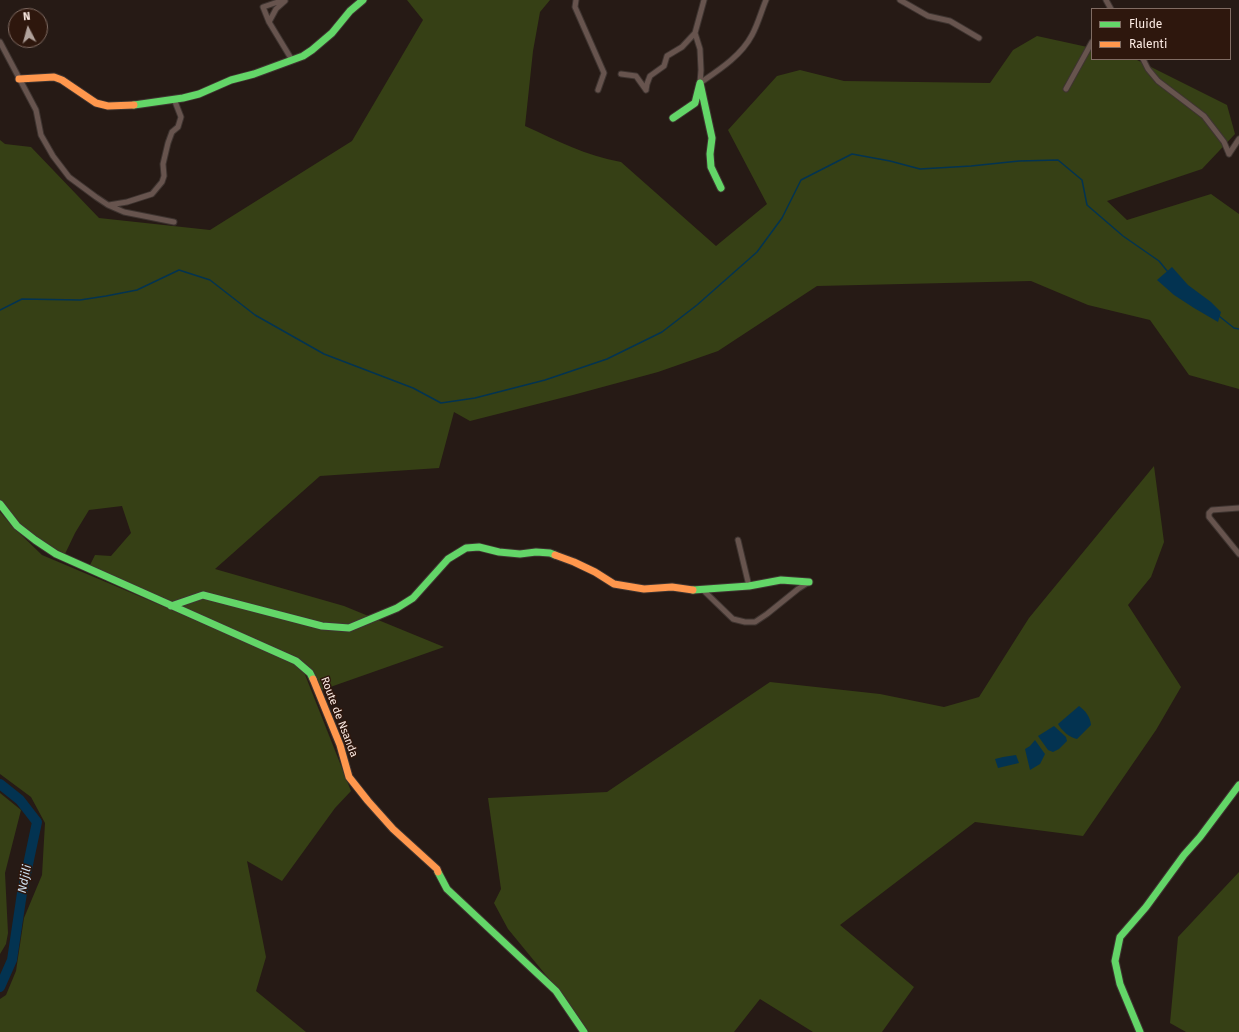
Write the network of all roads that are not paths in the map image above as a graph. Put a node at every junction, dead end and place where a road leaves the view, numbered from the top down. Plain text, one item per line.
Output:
1 (284, 0) edge
2 (363, 0) edge
3 (576, 0) edge
4 (704, 0) edge
5 (766, 0) edge
6 (900, 0) edge
7 (269, 22) junction
8 (695, 33) junction
9 (979, 38) dead end
10 (0, 42) edge
11 (1091, 44) edge
12 (292, 60) junction
13 (1144, 60) edge
14 (621, 74) dead end
15 (19, 79) junction
16 (700, 83) junction
17 (1066, 89) dead end
18 (598, 90) dead end
19 (174, 99) junction
20 (673, 118) dead end
21 (1239, 139) edge
22 (721, 188) dead end
23 (108, 205) junction
24 (174, 222) dead end
25 (0, 504) edge
26 (1239, 508) edge
27 (738, 540) dead end
28 (1239, 554) edge
29 (810, 582) joint
30 (749, 586) junction
31 (702, 590) junction
32 (171, 606) junction
33 (1239, 785) edge
34 (584, 1032) edge
35 (1140, 1032) edge

1 - 7 street
1 - 7 street
2 - 12 street
3 - 18 street
4 - 8 street
5 - 16 street
6 - 9 street
7 - 12 street
8 - 14 street
8 - 16 street
10 - 15 street
11 - 17 street
12 - 19 street
13 - 21 street
15 - 19 street
15 - 23 street
16 - 20 street
16 - 22 street
19 - 23 street
23 - 24 street
25 - 32 street, Route de Nsanda
26 - 28 street
27 - 30 street
29 - 30 street
29 - 31 street
30 - 31 street
31 - 32 street
32 - 34 street, Route de Nsanda
33 - 35 street

